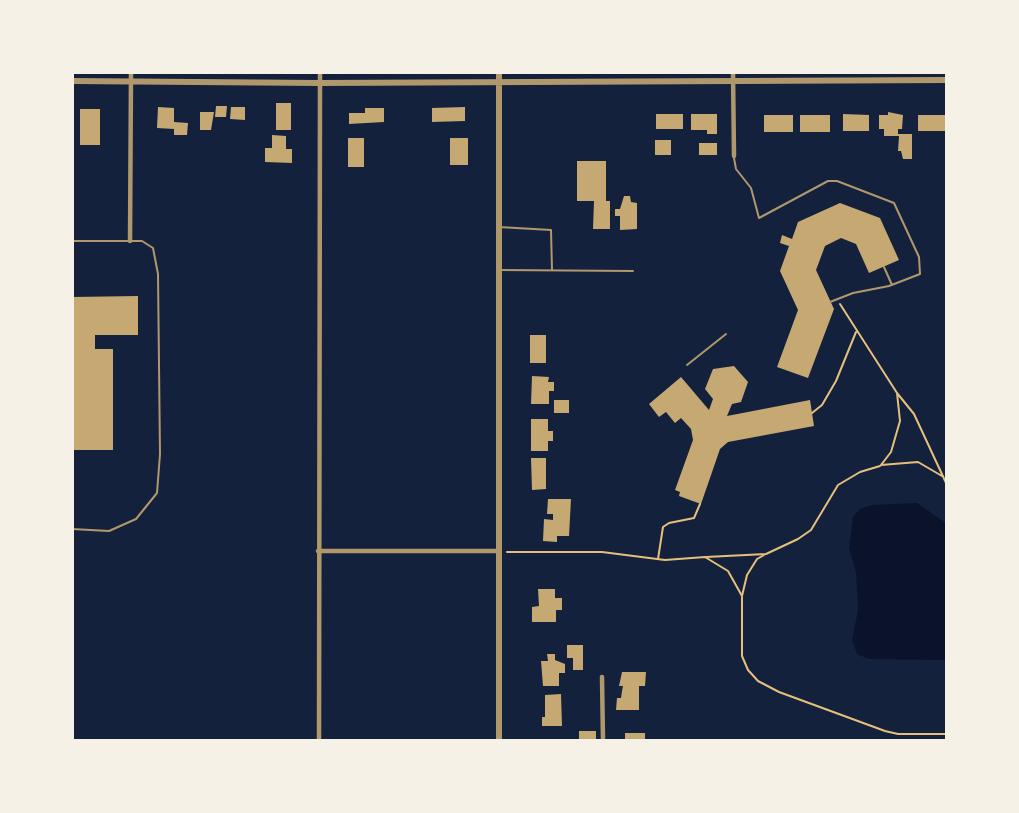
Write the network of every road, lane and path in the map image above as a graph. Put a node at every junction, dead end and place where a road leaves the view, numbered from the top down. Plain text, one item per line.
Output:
1 (131, 72) edge
2 (320, 72) edge
3 (499, 72) edge
4 (733, 72) edge
5 (947, 80) edge
6 (72, 81) edge
7 (131, 81) junction
8 (499, 82) junction
9 (733, 82) junction
10 (320, 83) junction
11 (734, 156) joint
12 (499, 227) junction
13 (72, 241) edge
14 (130, 241) junction
15 (884, 267) dead end
16 (499, 270) junction
17 (552, 270) junction
18 (633, 272) dead end
19 (892, 285) junction
20 (836, 299) junction
21 (830, 302) dead end
22 (856, 332) junction
23 (726, 334) dead end
24 (687, 365) dead end
25 (897, 393) junction
26 (812, 413) dead end
27 (881, 465) junction
28 (942, 476) junction
29 (947, 486) edge
30 (700, 504) dead end
31 (72, 529) edge
32 (318, 551) junction
33 (499, 551) junction
34 (766, 554) junction
35 (706, 557) junction
36 (658, 559) junction
37 (742, 596) junction
38 (602, 677) dead end
39 (947, 734) edge
40 (319, 741) edge
41 (499, 741) edge
42 (603, 741) edge

1 - 7 street
2 - 10 street
3 - 8 street
4 - 9 street
5 - 9 street
6 - 7 street
7 - 10 street
7 - 14 street
8 - 9 street
8 - 10 street
8 - 12 street
9 - 11 street
10 - 32 street
11 - 19 lane
12 - 16 street
12 - 17 lane
13 - 14 lane
14 - 31 lane
15 - 19 lane
16 - 17 lane
16 - 33 street
17 - 18 lane
19 - 20 lane
20 - 21 lane
20 - 22 path
22 - 25 path
22 - 26 path
23 - 24 lane
25 - 27 path
25 - 28 path
27 - 28 path
27 - 34 path
28 - 29 path
30 - 36 path
32 - 33 street
32 - 40 street
33 - 36 path
33 - 41 street
34 - 35 path
34 - 37 path
35 - 36 path
35 - 37 path
37 - 39 path
38 - 42 street

